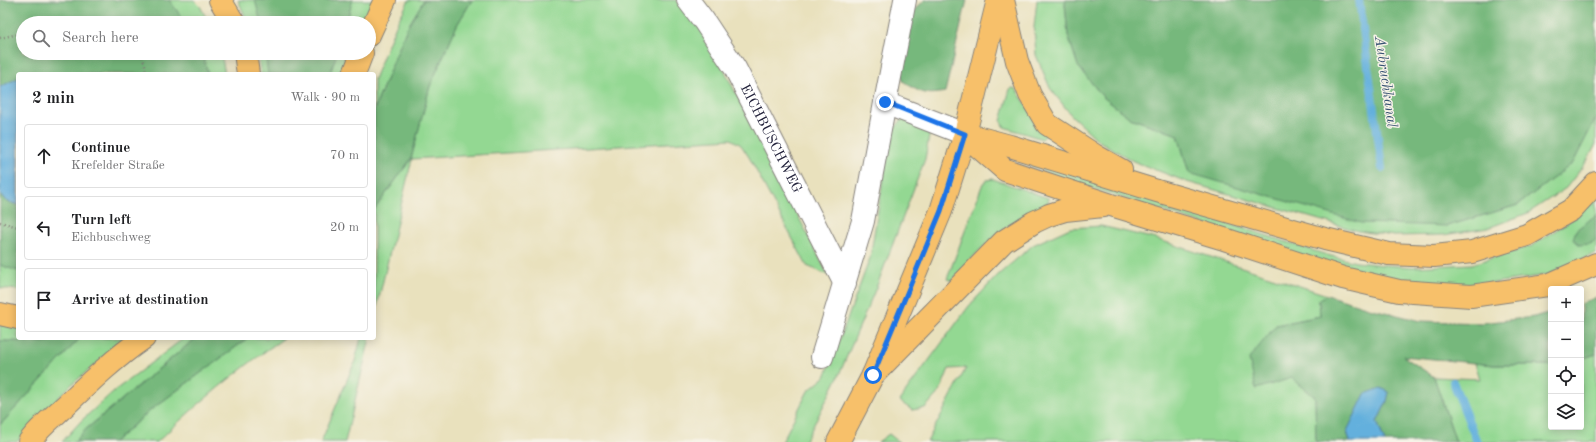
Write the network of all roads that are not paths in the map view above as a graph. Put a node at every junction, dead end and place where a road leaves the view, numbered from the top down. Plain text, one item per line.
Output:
1 (220, 0) edge
2 (385, 0) edge
3 (688, 0) edge
4 (905, 0) edge
5 (998, 0) edge
6 (1003, 0) edge
7 (230, 16) edge
8 (376, 20) edge
9 (245, 60) edge
10 (359, 60) edge
11 (248, 72) edge
12 (355, 72) edge
13 (885, 102) junction
14 (965, 134) junction
15 (1596, 183) edge
16 (1157, 191) junction
17 (1112, 205) junction
18 (1596, 264) edge
19 (845, 284) junction
20 (0, 314) edge
21 (16, 318) edge
22 (141, 340) edge
23 (822, 357) dead end
24 (873, 375) junction
25 (28, 442) edge
26 (838, 442) edge

1 - 7 main road
2 - 8 main road
3 - 19 lane, EICHBUSCHWEG
4 - 13 lane
5 - 14 main road
6 - 16 main road
9 - 11 main road
10 - 12 main road
13 - 14 lane
13 - 19 lane
14 - 16 main road
14 - 17 main road
14 - 24 main road
15 - 16 main road
17 - 18 main road
17 - 24 main road
19 - 23 lane
20 - 21 main road
22 - 25 main road
24 - 26 main road

